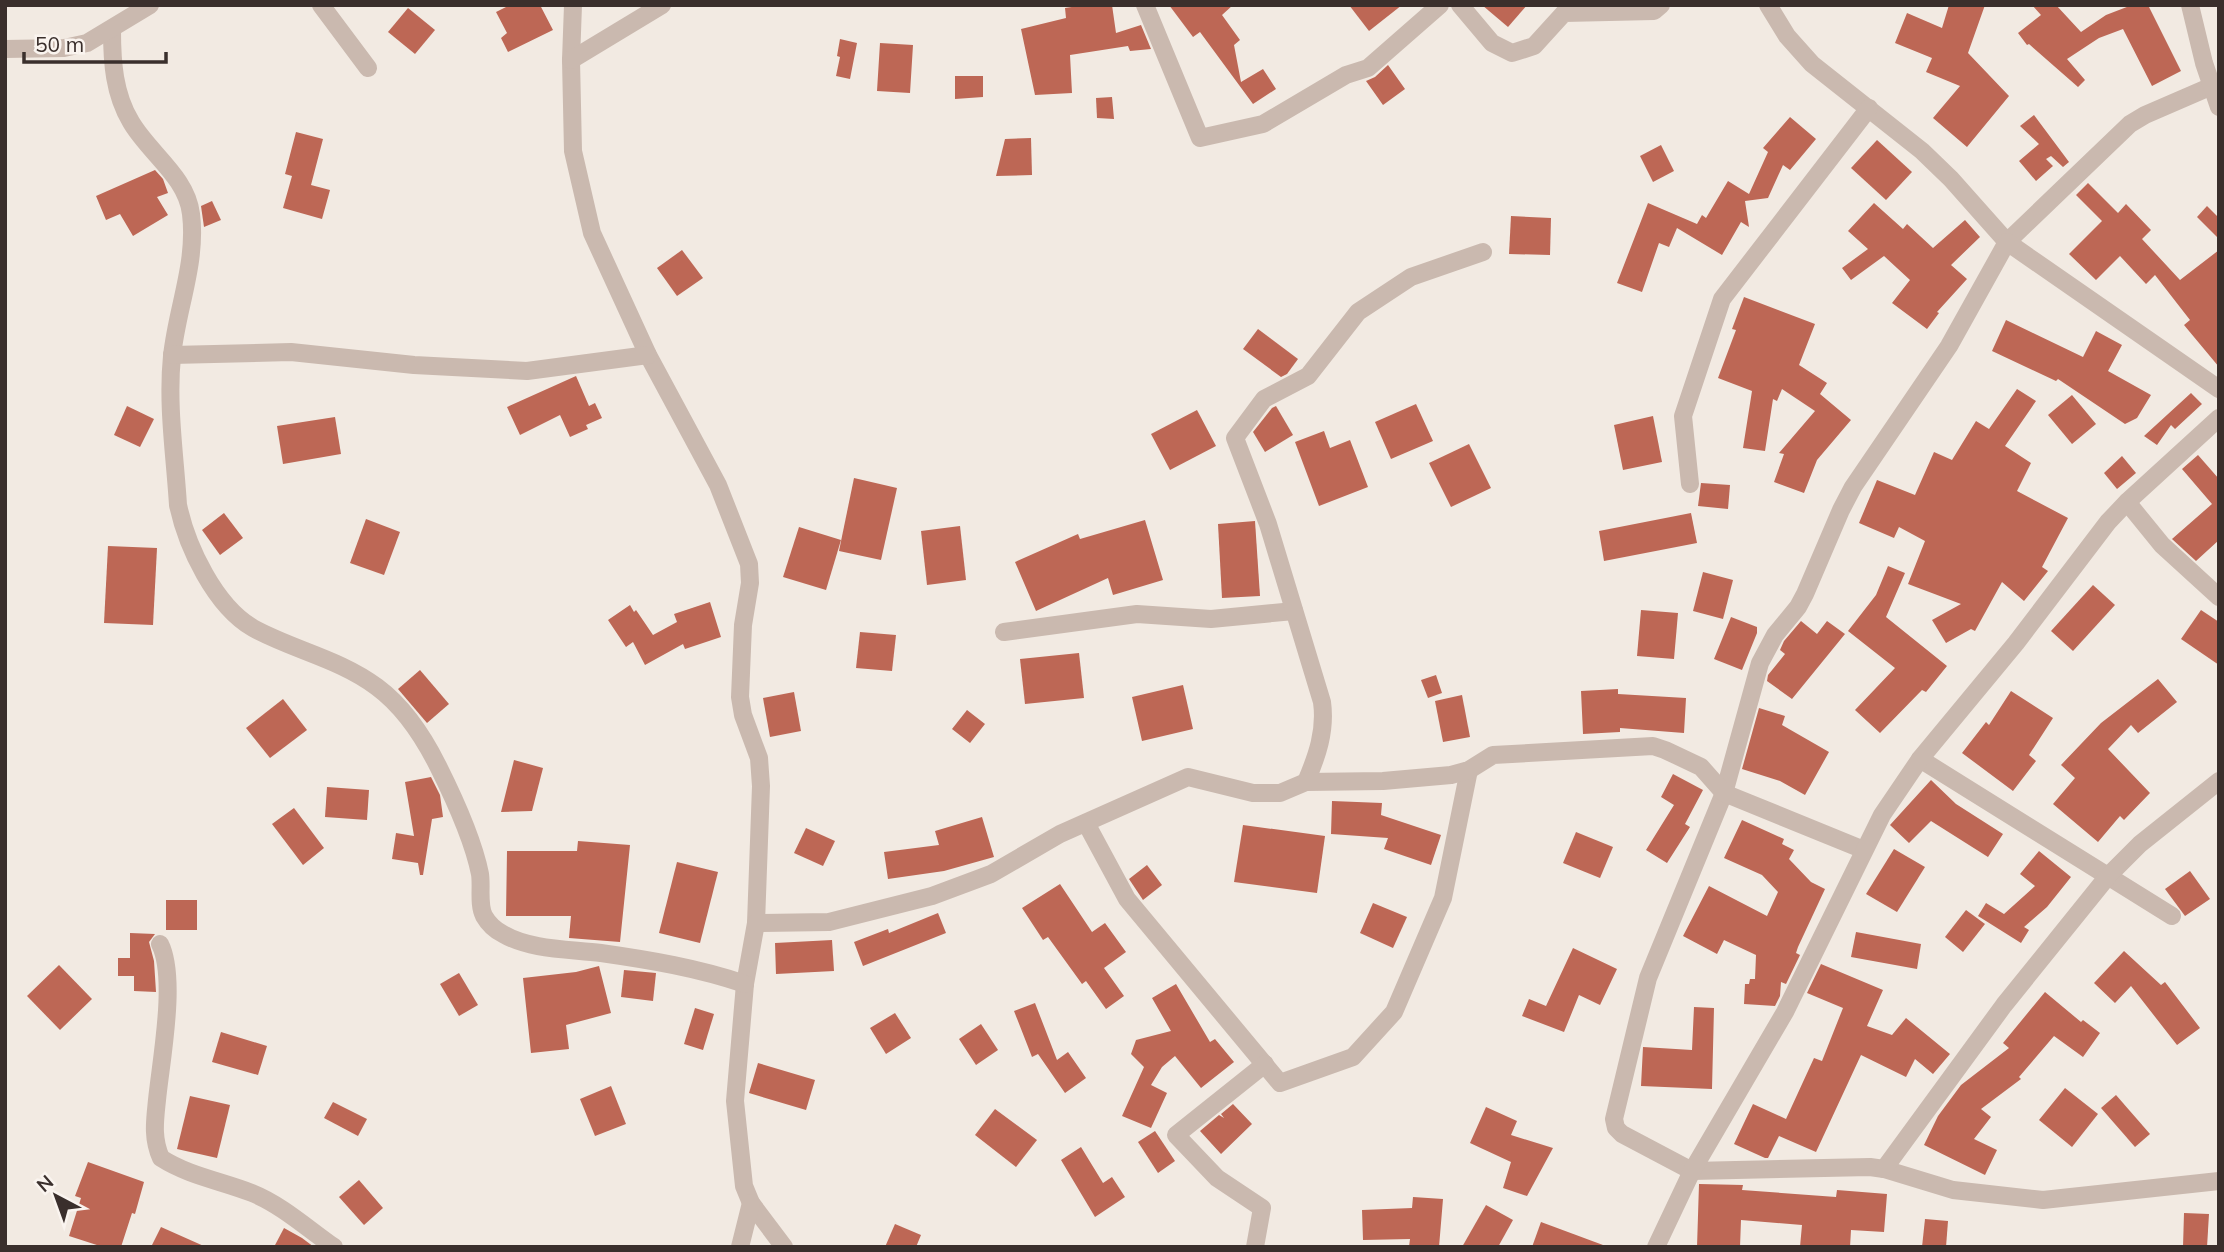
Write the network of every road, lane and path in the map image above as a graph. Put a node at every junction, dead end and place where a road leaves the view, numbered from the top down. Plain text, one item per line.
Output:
1 (150, 5) edge
2 (321, 5) edge
3 (573, 5) edge
4 (662, 5) edge
5 (1145, 5) edge
6 (1440, 5) edge
7 (1460, 5) edge
8 (1661, 5) edge
9 (1768, 5) edge
10 (2190, 5) edge
11 (112, 30) junction
12 (5, 49) edge
13 (571, 60) junction
14 (368, 68) dead end
15 (2212, 86) junction
16 (2219, 107) edge
17 (1869, 108) junction
18 (2007, 242) junction
19 (1483, 253) dead end
20 (172, 355) junction
21 (648, 355) junction
22 (2219, 389) edge
23 (2219, 418) edge
24 (1690, 484) dead end
25 (2127, 502) junction
26 (2219, 597) edge
27 (1294, 611) junction
28 (1004, 632) dead end
29 (1920, 759) junction
30 (1469, 770) junction
31 (2219, 781) edge
32 (1306, 782) junction
33 (1724, 793) junction
34 (1086, 823) junction
35 (1864, 850) junction
36 (2108, 876) junction
37 (2172, 916) dead end
38 (756, 923) junction
39 (160, 944) dead end
40 (745, 984) junction
41 (1265, 1064) junction
42 (1884, 1169) junction
43 (1692, 1171) junction
44 (2219, 1181) edge
45 (751, 1203) junction
46 (334, 1247) edge
47 (740, 1247) edge
48 (784, 1247) edge
49 (1255, 1247) edge
50 (1656, 1247) edge

1 - 11 street
2 - 14 street
3 - 13 street
4 - 13 street
5 - 6 street
7 - 8 street
9 - 17 street
10 - 15 street
11 - 12 street
11 - 20 street
13 - 21 street
15 - 16 street
15 - 18 street
17 - 18 street
17 - 24 street
18 - 22 street
18 - 33 street
19 - 27 street
20 - 21 street
20 - 40 street
21 - 38 street
23 - 25 street
25 - 26 street
25 - 29 street
27 - 28 street
27 - 32 street
29 - 35 street
29 - 36 street
30 - 32 street
30 - 33 street
30 - 41 street
31 - 36 street
32 - 34 street
33 - 35 street
33 - 43 street
34 - 38 street
34 - 41 street
35 - 43 street
36 - 37 street
36 - 42 street
38 - 40 street
39 - 46 street
40 - 45 street
41 - 49 street
42 - 43 street
42 - 44 street
43 - 50 street
45 - 47 street
45 - 48 street

